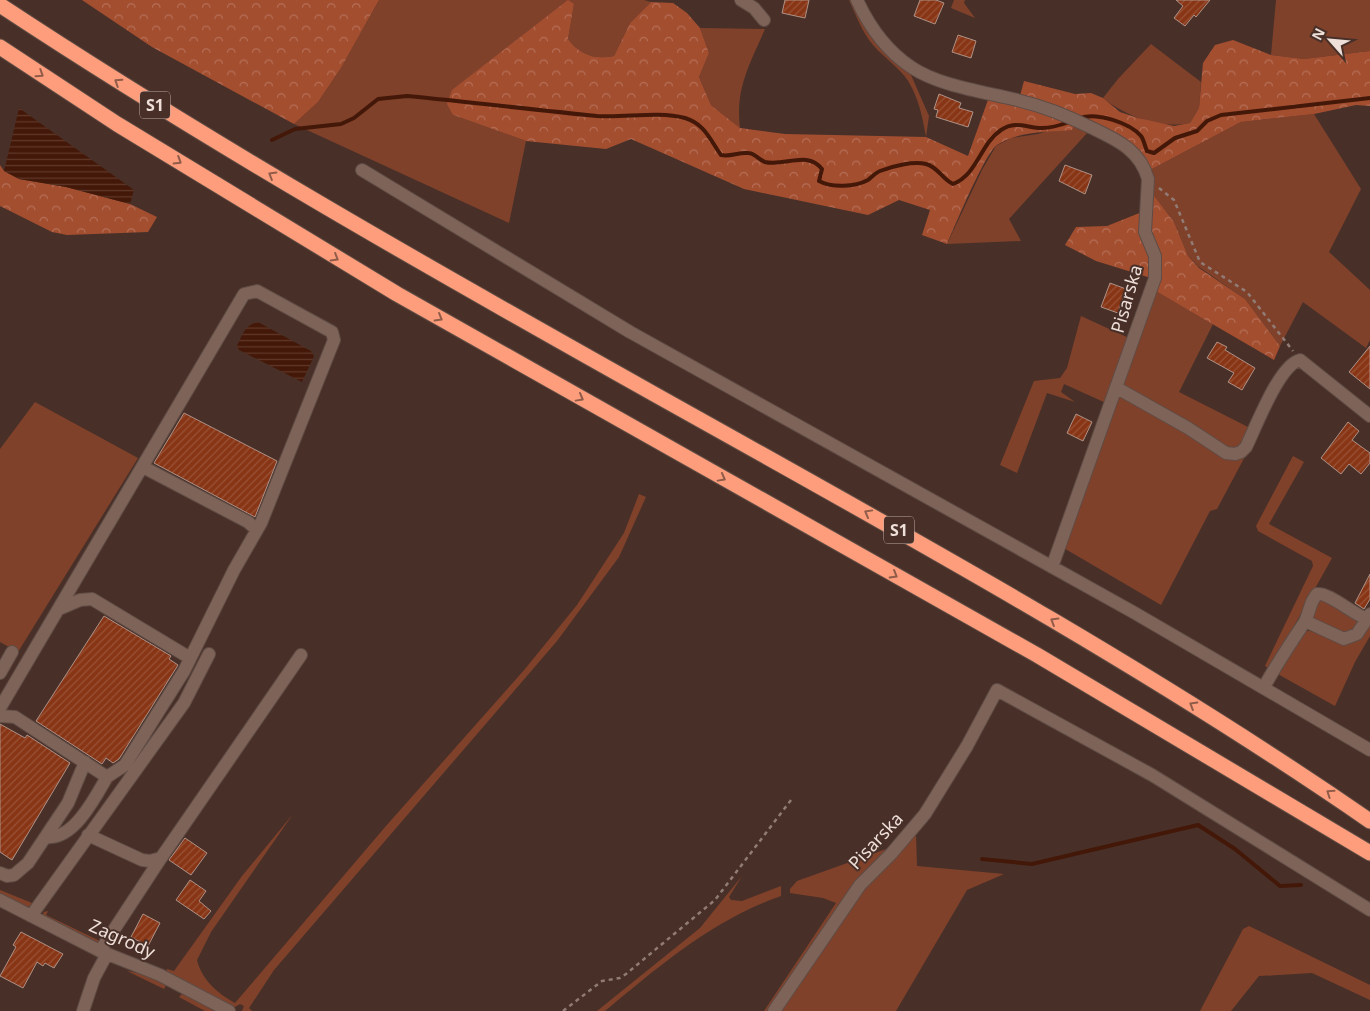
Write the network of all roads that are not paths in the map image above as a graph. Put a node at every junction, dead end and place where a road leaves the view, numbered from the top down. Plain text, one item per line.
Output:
1 (741, 0) edge
2 (857, 0) edge
3 (0, 5) edge
4 (764, 20) dead end
5 (0, 47) edge
6 (362, 170) dead end
7 (1117, 388) junction
8 (1370, 416) edge
9 (143, 467) junction
10 (257, 530) junction
11 (1052, 567) junction
12 (71, 588) junction
13 (92, 599) junction
14 (59, 609) junction
15 (1368, 617) edge
16 (1305, 621) junction
17 (12, 652) dead end
18 (209, 654) dead end
19 (301, 655) dead end
20 (190, 658) junction
21 (0, 673) edge
22 (1264, 687) junction
23 (9, 692) junction
24 (0, 708) edge
25 (0, 716) edge
26 (15, 717) junction
27 (1370, 750) edge
28 (85, 762) junction
29 (107, 777) junction
30 (1370, 821) edge
31 (88, 835) junction
32 (47, 837) junction
33 (1370, 853) edge
34 (161, 858) junction
35 (0, 874) edge
36 (0, 900) edge
37 (1370, 910) edge
38 (31, 916) junction
39 (104, 952) junction
40 (83, 1011) edge
41 (229, 1011) edge
42 (774, 1011) edge

1 - 4 street
2 - 7 street, Pisarska
30 -> 3 highway, S1
5 -> 33 highway, S1
6 - 11 street
7 - 8 street
7 - 11 street, Pisarska
9 - 10 street
9 - 10 street
9 - 12 street
10 - 20 street
11 - 22 street
12 - 13 street
12 - 14 street
13 - 14 street
13 - 20 street
14 - 23 street
15 - 16 street
15 - 16 street
16 - 22 street
17 - 21 street
18 - 31 street
19 - 34 street
20 - 29 street
22 - 27 street
23 - 24 street
23 - 26 street
25 - 26 street
26 - 28 street
28 - 29 street
28 - 32 street
29 - 32 street
31 - 34 street
31 - 38 street
32 - 35 street
34 - 39 street
36 - 38 street, Zagrody
37 - 42 street, Pisarska
38 - 39 street, Zagrody
39 - 40 street
39 - 41 street, Zagrody

